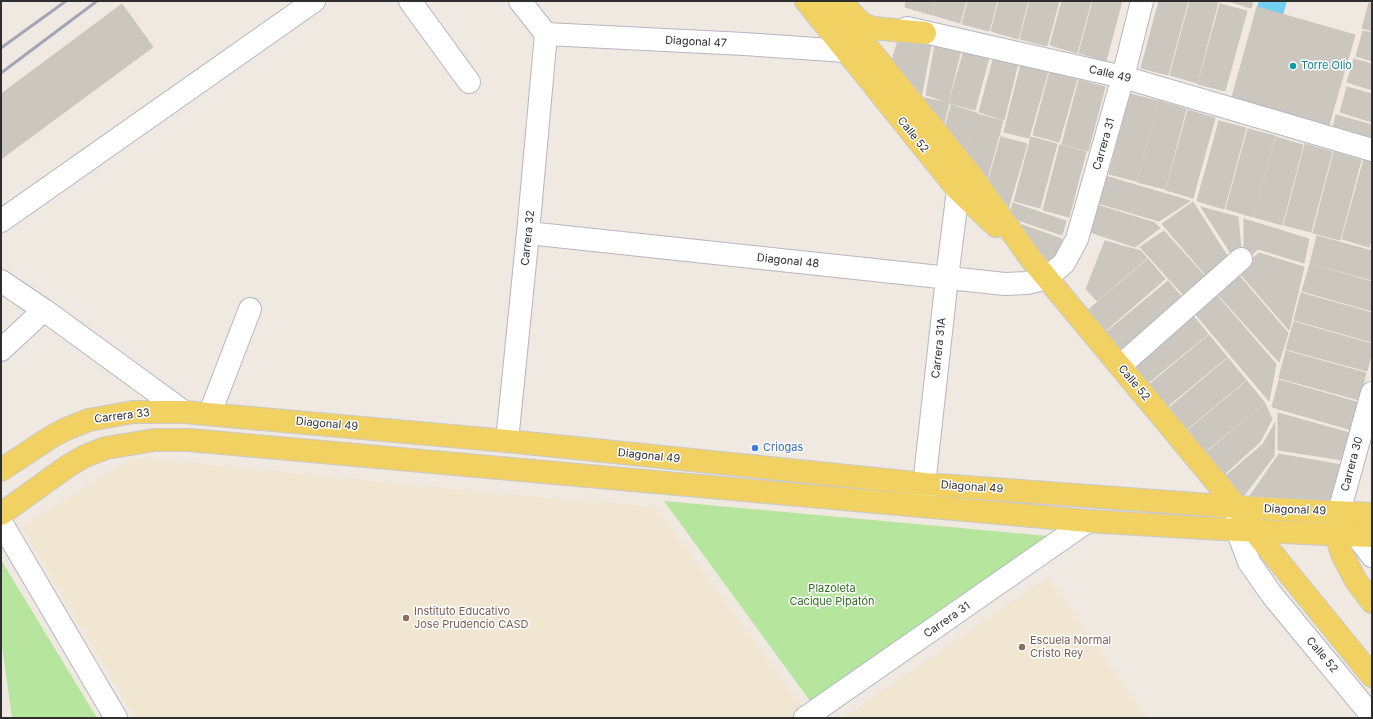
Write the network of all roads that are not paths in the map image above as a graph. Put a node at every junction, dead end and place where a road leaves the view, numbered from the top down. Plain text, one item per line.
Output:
1 (314, 1) edge
2 (410, 1) edge
3 (520, 1) edge
4 (806, 1) edge
5 (830, 1) edge
6 (841, 1) edge
7 (851, 1) edge
8 (1142, 1) edge
9 (925, 33) junction
10 (546, 34) junction
11 (845, 51) junction
12 (1123, 77) junction
13 (469, 82) dead end
14 (1372, 150) edge
15 (958, 190) junction
16 (1, 222) edge
17 (528, 233) junction
18 (1031, 259) junction
19 (1242, 259) dead end
20 (946, 278) junction
21 (1047, 278) junction
22 (1, 281) edge
23 (250, 309) dead end
24 (44, 310) junction
25 (1, 350) edge
26 (1120, 366) junction
27 (1372, 393) edge
28 (184, 412) junction
29 (210, 413) junction
30 (507, 441) junction
31 (1, 470) edge
32 (924, 484) junction
33 (922, 506) junction
34 (1237, 508) junction
35 (1339, 512) junction
36 (1, 514) edge
37 (1372, 514) edge
38 (1088, 521) junction
39 (1, 522) edge
40 (1245, 531) junction
41 (1355, 536) edge
42 (1372, 556) edge
43 (1372, 602) edge
44 (1372, 676) edge
45 (1372, 716) edge
46 (116, 718) edge
47 (805, 718) edge

1 - 16 street
2 - 13 street
3 - 10 street
4 - 11 main road, Calle 52
5 - 18 main road, Calle 52
6 - 9 main road
7 - 9 street, Calle 49
8 - 12 street, Carrera 31
9 - 12 street, Calle 49
10 - 11 street, Diagonal 47
10 - 17 street, Carrera 32
11 - 15 main road, Calle 52
12 - 14 street, Calle 49
12 - 21 street, Carrera 31
15 - 18 main road, Calle 52
15 - 20 street, Carrera 31A
17 - 20 street, Diagonal 48
17 - 30 street, Carrera 32
18 - 21 main road, Calle 52
19 - 26 street
20 - 21 street, Diagonal 48
20 - 32 street, Carrera 31A
21 - 26 main road, Calle 52
22 - 24 street
23 - 29 street
24 - 25 street
24 - 28 street
26 - 34 main road, Calle 52
27 - 35 street, Carrera 30
28 - 29 main road, Diagonal 49
28 - 31 main road, Carrera 33
29 - 30 main road, Diagonal 49
30 - 32 main road, Diagonal 49
32 - 33 street, Carrera 31A
32 - 34 main road, Diagonal 49
33 - 36 main road, Diagonal 49
33 - 38 main road, Diagonal 49
34 - 35 main road, Diagonal 49
34 - 40 main road, Calle 52
35 - 37 main road
35 - 41 main road
38 - 40 main road, Diagonal 49
38 - 47 street, Carrera 31
39 - 46 street
40 - 41 main road, Diagonal 49
40 - 44 main road, Calle 52
40 - 45 street, Calle 52
41 - 42 street
41 - 43 main road

